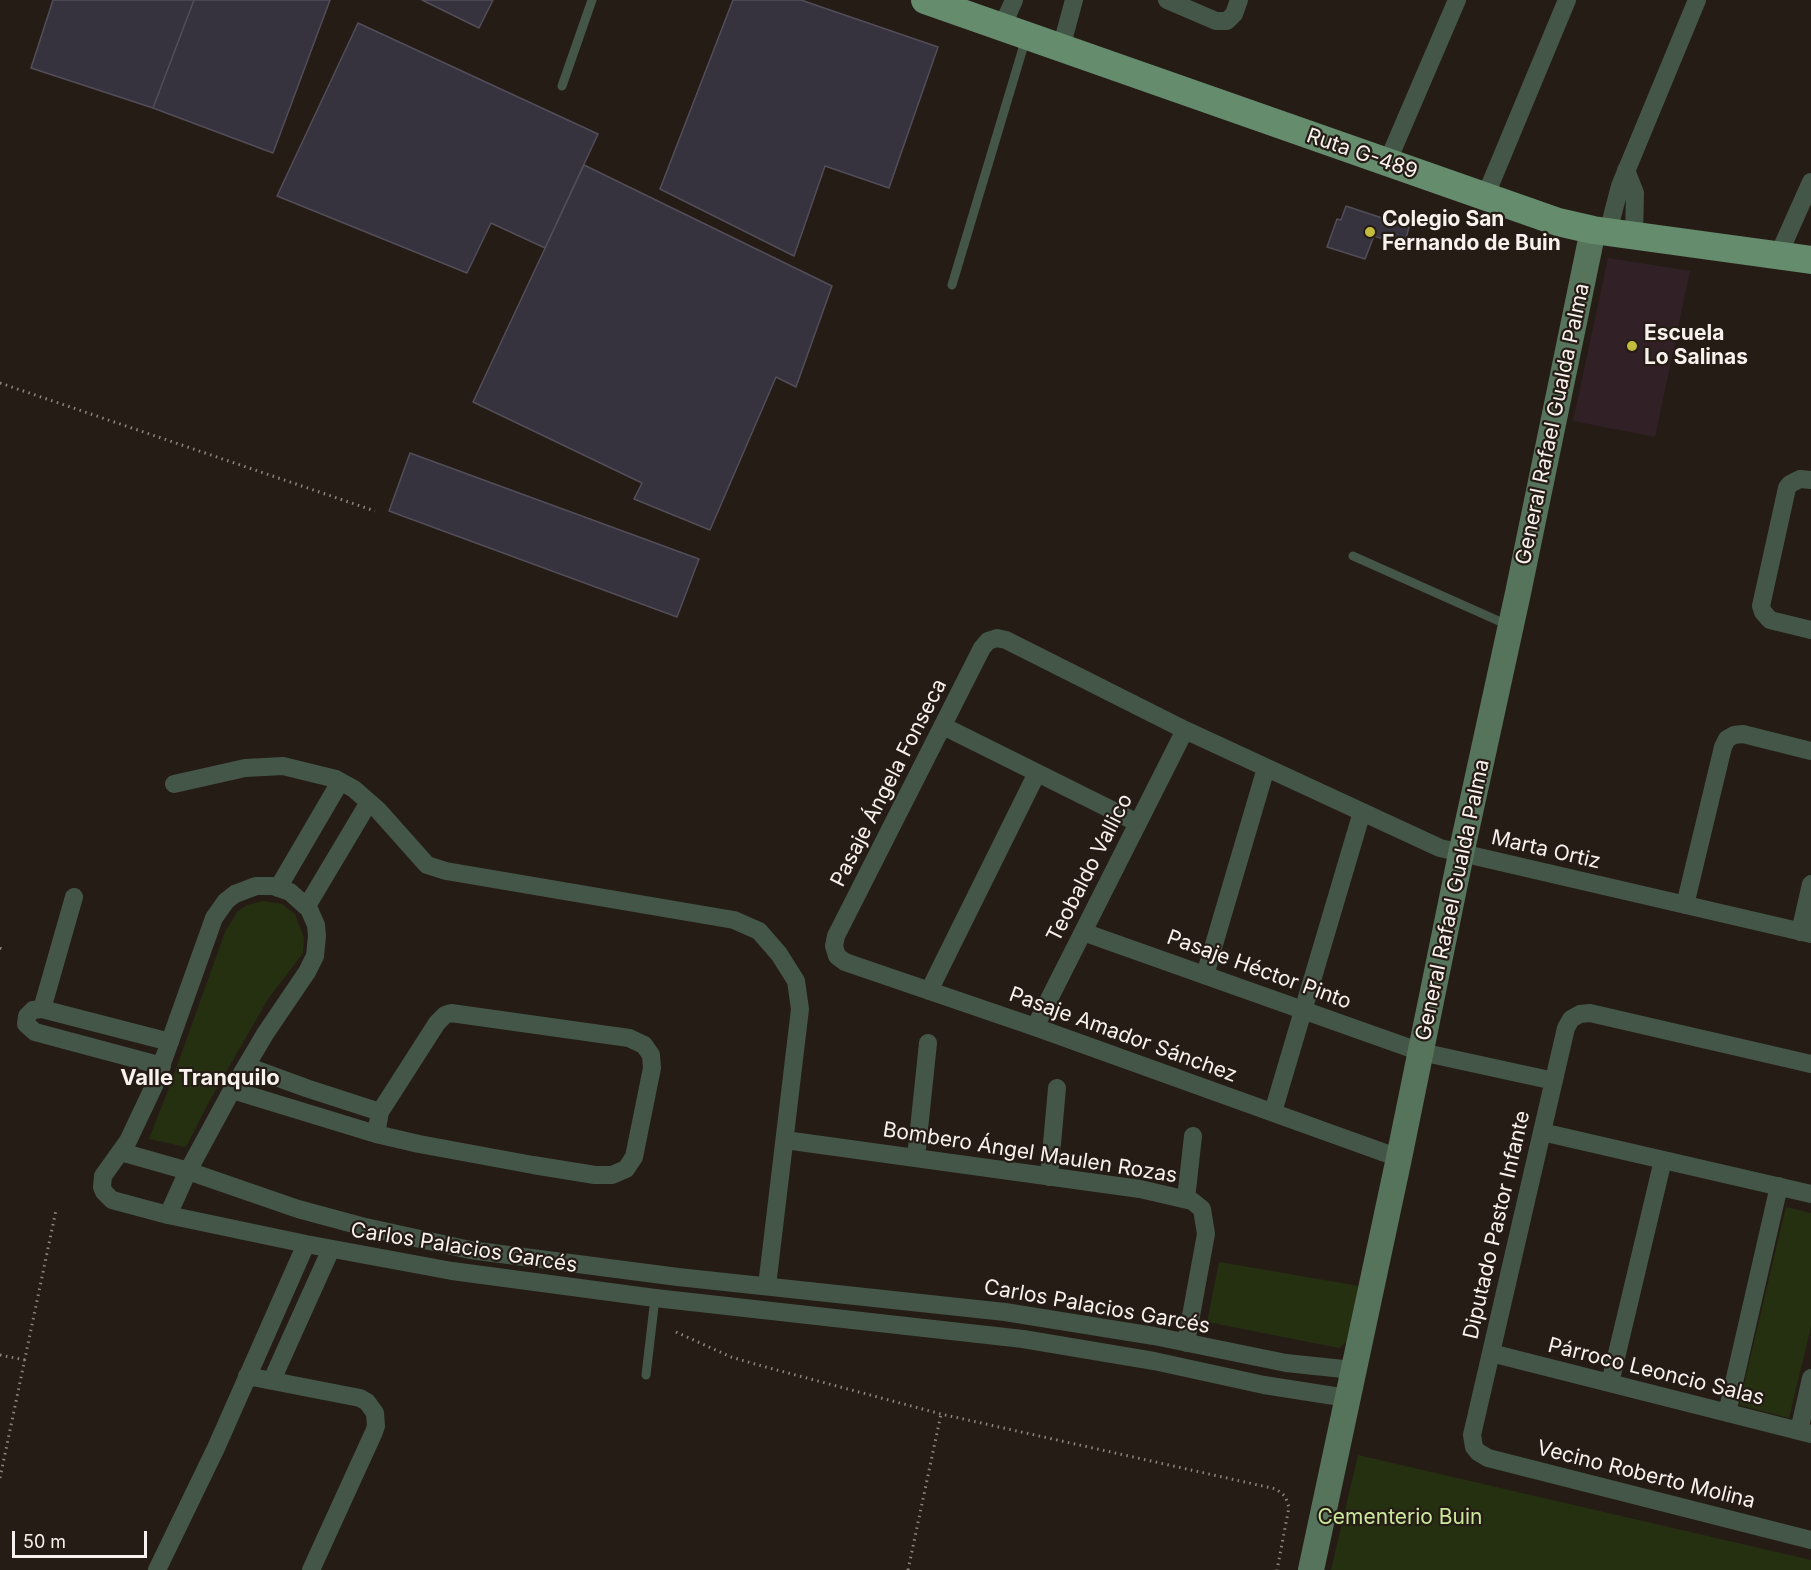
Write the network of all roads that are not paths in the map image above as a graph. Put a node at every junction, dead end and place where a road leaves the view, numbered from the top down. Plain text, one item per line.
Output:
1 (592, 0) edge
2 (925, 0) edge
3 (1014, 0) edge
4 (1074, 0) edge
5 (1167, 0) edge
6 (1239, 0) edge
7 (1457, 0) edge
8 (1567, 0) edge
9 (1697, 0) edge
10 (1014, 31) junction
11 (1061, 48) junction
12 (562, 86) dead end
13 (1387, 163) junction
14 (1626, 170) junction
15 (1811, 182) edge
16 (1485, 197) junction
17 (1612, 232) junction
18 (1778, 256) junction
19 (1811, 260) edge
20 (952, 285) dead end
21 (1803, 480) edge
22 (1353, 556) dead end
23 (1511, 626) junction
24 (1811, 630) edge
25 (992, 639) joint
26 (943, 726) junction
27 (1185, 730) junction
28 (1811, 750) edge
29 (1266, 768) junction
30 (1037, 773) junction
31 (340, 782) junction
32 (174, 784) dead end
33 (369, 802) junction
34 (1362, 812) junction
35 (1138, 823) junction
36 (1461, 854) junction
37 (1811, 884) edge
38 (278, 888) junction
39 (74, 897) dead end
40 (1685, 905) junction
41 (306, 906) junction
42 (1083, 932) junction
43 (1805, 933) edge
44 (835, 951) joint
45 (1205, 975) junction
46 (929, 991) junction
47 (42, 1009) junction
48 (1303, 1010) junction
49 (1035, 1027) junction
50 (170, 1042) junction
51 (928, 1043) dead end
52 (1421, 1052) junction
53 (1811, 1064) edge
54 (162, 1066) junction
55 (246, 1066) junction
56 (1554, 1081) junction
57 (1058, 1088) dead end
58 (232, 1090) junction
59 (380, 1112) junction
60 (1273, 1112) junction
61 (1542, 1132) junction
62 (376, 1134) junction
63 (1193, 1136) dead end
64 (785, 1140) junction
65 (121, 1152) junction
66 (916, 1158) junction
67 (1399, 1158) junction
68 (1663, 1160) junction
69 (188, 1172) junction
70 (1049, 1177) junction
71 (1779, 1186) junction
72 (1811, 1194) edge
73 (1186, 1199) junction
74 (168, 1215) junction
75 (306, 1244) junction
76 (331, 1249) junction
77 (767, 1286) junction
78 (833, 1294) junction
79 (655, 1298) junction
80 (830, 1317) junction
81 (1186, 1343) junction
82 (1491, 1353) junction
83 (1353, 1370) junction
84 (646, 1375) dead end
85 (247, 1376) junction
86 (1811, 1378) edge
87 (272, 1380) junction
88 (1610, 1383) junction
89 (1347, 1398) junction
90 (1726, 1413) junction
91 (1805, 1432) edge
92 (1474, 1447) joint
93 (1811, 1540) edge
94 (157, 1570) edge
95 (311, 1570) edge
96 (1311, 1570) edge

1 - 12 lane
2 - 10 main road, Ruta G-489
3 - 10 street
4 - 11 street
5 - 6 street
7 - 13 street
8 - 16 street
9 - 14 street
10 - 11 main road, Ruta G-489
10 - 20 lane
11 - 13 main road, Ruta G-489
13 - 16 main road, Ruta G-489
14 - 17 street
14 - 17 street
15 - 18 street
16 - 17 main road, Ruta G-489
17 - 18 main road, Ruta G-489
17 - 23 main road, General Rafael Gualda Palma
18 - 19 main road, Ruta G-489
21 - 24 street
22 - 23 lane
23 - 36 main road, General Rafael Gualda Palma
25 - 26 street, Pasaje Ángela Fonseca
25 - 27 street, Marta Ortiz
26 - 30 street
26 - 44 street, Pasaje Ángela Fonseca
27 - 29 street, Marta Ortiz
27 - 35 street, Teobaldo Vallico
28 - 40 street
29 - 34 street, Marta Ortiz
29 - 45 street
30 - 35 street
30 - 46 street
31 - 32 street
31 - 33 street
31 - 38 street
33 - 41 street
33 - 64 street
34 - 36 street, Marta Ortiz
34 - 48 street
35 - 42 street, Teobaldo Vallico
36 - 40 street, Marta Ortiz
36 - 52 main road, General Rafael Gualda Palma
37 - 43 street
38 - 41 street
38 - 50 street
39 - 47 street
40 - 43 street, Marta Ortiz
41 - 55 street
42 - 45 street, Pasaje Héctor Pinto
42 - 49 street, Teobaldo Vallico
44 - 46 street, Pasaje Amador Sánchez
45 - 48 street, Pasaje Héctor Pinto
46 - 49 street, Pasaje Amador Sánchez
47 - 50 street
47 - 54 street
48 - 52 street, Pasaje Héctor Pinto
48 - 60 street
49 - 60 street, Pasaje Amador Sánchez
50 - 54 street
51 - 66 street
52 - 56 street, Pasaje Héctor Pinto
52 - 67 main road, General Rafael Gualda Palma
53 - 56 street, Diputado Pastor Infante
54 - 65 street
55 - 58 street
55 - 59 street
56 - 61 street, Diputado Pastor Infante
57 - 70 street
58 - 62 street
58 - 69 street
59 - 62 street
59 - 62 street
60 - 67 street, Pasaje Amador Sánchez
61 - 68 street
61 - 82 street, Diputado Pastor Infante
63 - 73 street
64 - 66 street, Bombero Ángel Maulen Rozas
64 - 77 street
65 - 69 street, Carlos Palacios Garcés
65 - 74 street, Carlos Palacios Garcés
66 - 70 street, Bombero Ángel Maulen Rozas
67 - 83 main road, General Rafael Gualda Palma
68 - 71 street
68 - 88 street
69 - 74 street
69 - 77 street, Carlos Palacios Garcés
70 - 73 street, Bombero Ángel Maulen Rozas
71 - 72 street
71 - 90 street
73 - 81 street, Bombero Ángel Maulen Rozas
74 - 75 street, Carlos Palacios Garcés
75 - 76 street, Carlos Palacios Garcés
75 - 85 street
76 - 79 street, Carlos Palacios Garcés
76 - 87 street
77 - 78 street, Carlos Palacios Garcés
78 - 80 street
78 - 81 street, Carlos Palacios Garcés
79 - 80 street, Carlos Palacios Garcés
79 - 84 lane
80 - 89 street, Carlos Palacios Garcés
81 - 83 street, Carlos Palacios Garcés
82 - 88 street, Párroco Leoncio Salas
82 - 92 street, Diputado Pastor Infante
83 - 89 main road, General Rafael Gualda Palma
85 - 87 street
85 - 94 street
86 - 91 street
87 - 95 street
88 - 90 street, Párroco Leoncio Salas
89 - 96 main road, General Rafael Gualda Palma
90 - 91 street, Párroco Leoncio Salas
92 - 93 street, Vecino Roberto Molina

